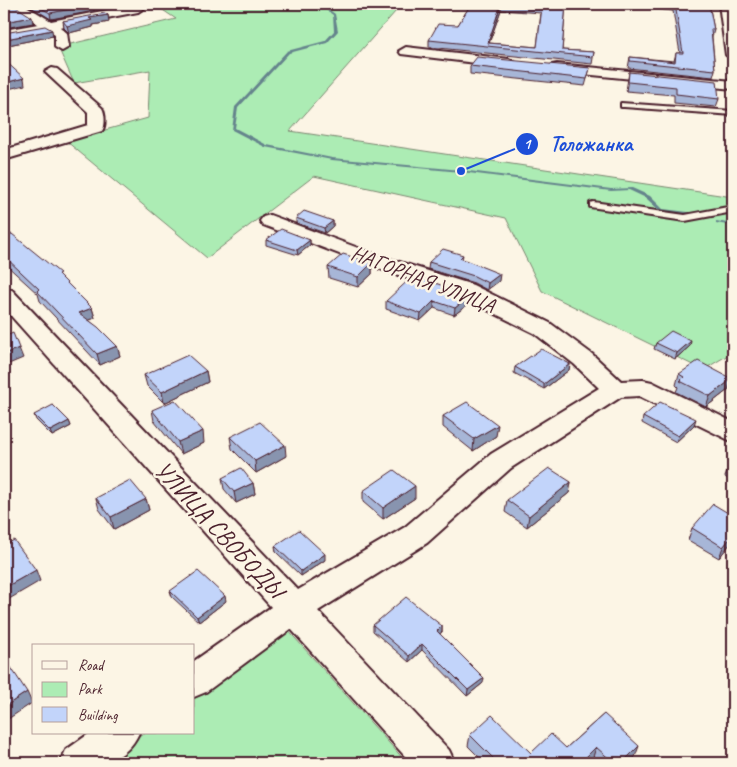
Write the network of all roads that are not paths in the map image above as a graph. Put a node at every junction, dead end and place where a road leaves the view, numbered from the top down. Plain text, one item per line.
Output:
1 (15, 4) edge
2 (725, 4) edge
3 (733, 4) edge
4 (138, 8) dead end
5 (48, 24) junction
6 (4, 34) edge
7 (62, 48) dead end
8 (406, 52) dead end
9 (733, 55) edge
10 (519, 64) edge
11 (547, 67) edge
12 (52, 72) dead end
13 (733, 86) edge
14 (624, 106) dead end
15 (733, 113) edge
16 (4, 155) edge
17 (593, 206) dead end
18 (733, 209) edge
19 (270, 221) dead end
20 (4, 295) edge
21 (629, 388) junction
22 (733, 433) edge
23 (294, 610) junction
24 (195, 680) edge
25 (120, 734) edge
26 (79, 763) edge
27 (436, 763) edge

1 - 5 street
2 - 3 street
2 - 9 street
4 - 5 street
5 - 6 street
5 - 7 street
8 - 10 street
11 - 13 street
12 - 16 street
14 - 15 lane
17 - 18 lane
19 - 21 street, НАГОРНАЯ УЛИЦА
20 - 23 street, УЛИЦА СВОБОДЫ
21 - 22 street, НАГОРНАЯ УЛИЦА
21 - 23 street
23 - 24 street
23 - 27 street, УЛИЦА СВОБОДЫ
25 - 26 street

